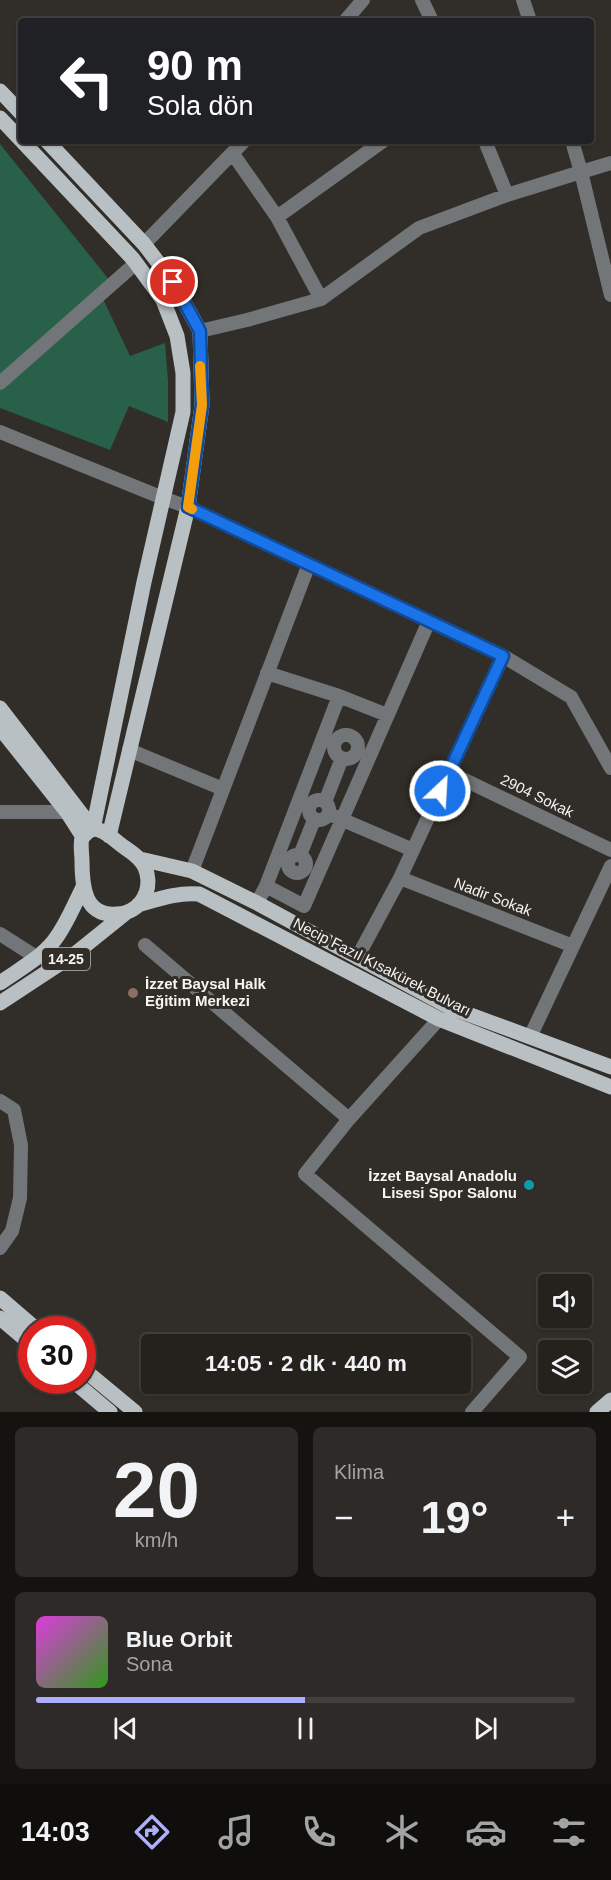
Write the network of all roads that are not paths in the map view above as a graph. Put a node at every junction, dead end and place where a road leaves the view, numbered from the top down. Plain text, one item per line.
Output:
1 (363, 0) edge
2 (422, 0) edge
3 (523, 0) edge
4 (348, 18) edge
5 (431, 18) edge
6 (529, 18) edge
7 (0, 91) edge
8 (18, 110) edge
9 (0, 118) edge
10 (18, 136) edge
11 (26, 144) edge
12 (50, 144) edge
13 (241, 144) edge
14 (379, 144) edge
15 (486, 144) edge
16 (573, 144) edge
17 (233, 154) junction
18 (611, 163) edge
19 (581, 172) junction
20 (507, 195) junction
21 (277, 217) junction
22 (144, 244) junction
23 (136, 263) junction
24 (611, 295) edge
25 (321, 299) junction
26 (200, 331) junction
27 (0, 384) edge
28 (0, 432) edge
29 (163, 498) junction
30 (188, 507) junction
31 (309, 564) junction
32 (429, 621) junction
33 (503, 656) junction
34 (267, 673) junction
35 (339, 696) junction
36 (0, 708) edge
37 (387, 715) junction
38 (0, 728) edge
39 (328, 742) junction
40 (129, 750) junction
41 (354, 759) junction
42 (611, 768) edge
43 (448, 772) junction
44 (223, 789) junction
45 (304, 803) junction
46 (0, 812) edge
47 (67, 812) junction
48 (332, 812) junction
49 (315, 820) junction
50 (88, 833) junction
51 (109, 836) junction
52 (413, 850) junction
53 (611, 850) edge
54 (140, 859) junction
55 (298, 861) junction
56 (611, 866) edge
57 (192, 871) junction
58 (400, 878) junction
59 (266, 886) junction
60 (83, 887) junction
61 (256, 903) junction
62 (133, 908) junction
63 (0, 934) edge
64 (145, 945) dead end
65 (573, 946) junction
66 (36, 957) junction
67 (357, 958) junction
68 (0, 982) edge
69 (0, 1003) edge
70 (439, 1019) junction
71 (531, 1037) junction
72 (611, 1067) edge
73 (611, 1087) edge
74 (0, 1101) edge
75 (349, 1119) junction
76 (0, 1248) edge
77 (0, 1298) edge
78 (21, 1316) edge
79 (0, 1318) edge
80 (18, 1333) edge
81 (96, 1380) edge
82 (89, 1394) edge
83 (611, 1400) edge
84 (110, 1412) edge
85 (135, 1412) edge
86 (472, 1412) edge
87 (597, 1412) edge

1 - 4 street
2 - 5 street
3 - 6 street
7 - 8 main road
9 - 10 main road, 14-25
11 - 23 main road, 14-25
12 - 22 main road
13 - 17 street
14 - 21 street
15 - 20 street
16 - 19 street
17 - 21 street
17 - 22 street
18 - 19 street
19 - 20 street
19 - 24 street
20 - 25 street
21 - 25 street
22 - 26 main road
23 - 27 street
23 - 29 main road, 14-25
25 - 26 street
26 - 30 main road
28 - 29 street
29 - 30 street
29 - 50 main road, 14-25
30 - 31 street
30 - 40 main road
31 - 32 street
31 - 34 street
32 - 33 street
32 - 37 street
33 - 42 street
33 - 43 street
34 - 35 street
34 - 44 street
35 - 37 street
35 - 39 street
36 - 50 main road
37 - 41 street
38 - 47 main road
39 - 41 street
39 - 41 street
39 - 45 street
40 - 44 street
40 - 51 main road
41 - 48 street
41 - 48 street
43 - 52 street
43 - 53 street, 2904 Sokak
44 - 57 street
45 - 48 street
45 - 49 street
45 - 55 street
46 - 47 street
47 - 50 main road
48 - 49 street
48 - 52 street
48 - 55 street
49 - 55 street
50 - 51 main road
50 - 60 main road, 14-25
51 - 54 main road
52 - 58 street
54 - 57 main road, Necip Fazıl Kısakürek Bulvarı
54 - 62 main road
55 - 59 street
55 - 59 street
56 - 65 street
57 - 61 main road, Necip Fazıl Kısakürek Bulvarı
58 - 65 street, Nadir Sokak
58 - 67 street
59 - 61 street
60 - 62 main road
60 - 66 main road, 14-25
61 - 67 main road, Necip Fazıl Kısakürek Bulvarı
62 - 69 main road, 14-25
62 - 70 main road, Necip Fazıl Kısakürek Bulvarı
63 - 66 street
64 - 75 street
65 - 71 street
66 - 68 main road, 14-25
67 - 71 main road, Necip Fazıl Kısakürek Bulvarı
70 - 73 main road, Necip Fazıl Kısakürek Bulvarı
70 - 75 street
71 - 72 main road, Necip Fazıl Kısakürek Bulvarı
74 - 76 street
75 - 86 street
77 - 78 main road
79 - 80 main road
81 - 85 main road
82 - 84 main road
83 - 87 main road

